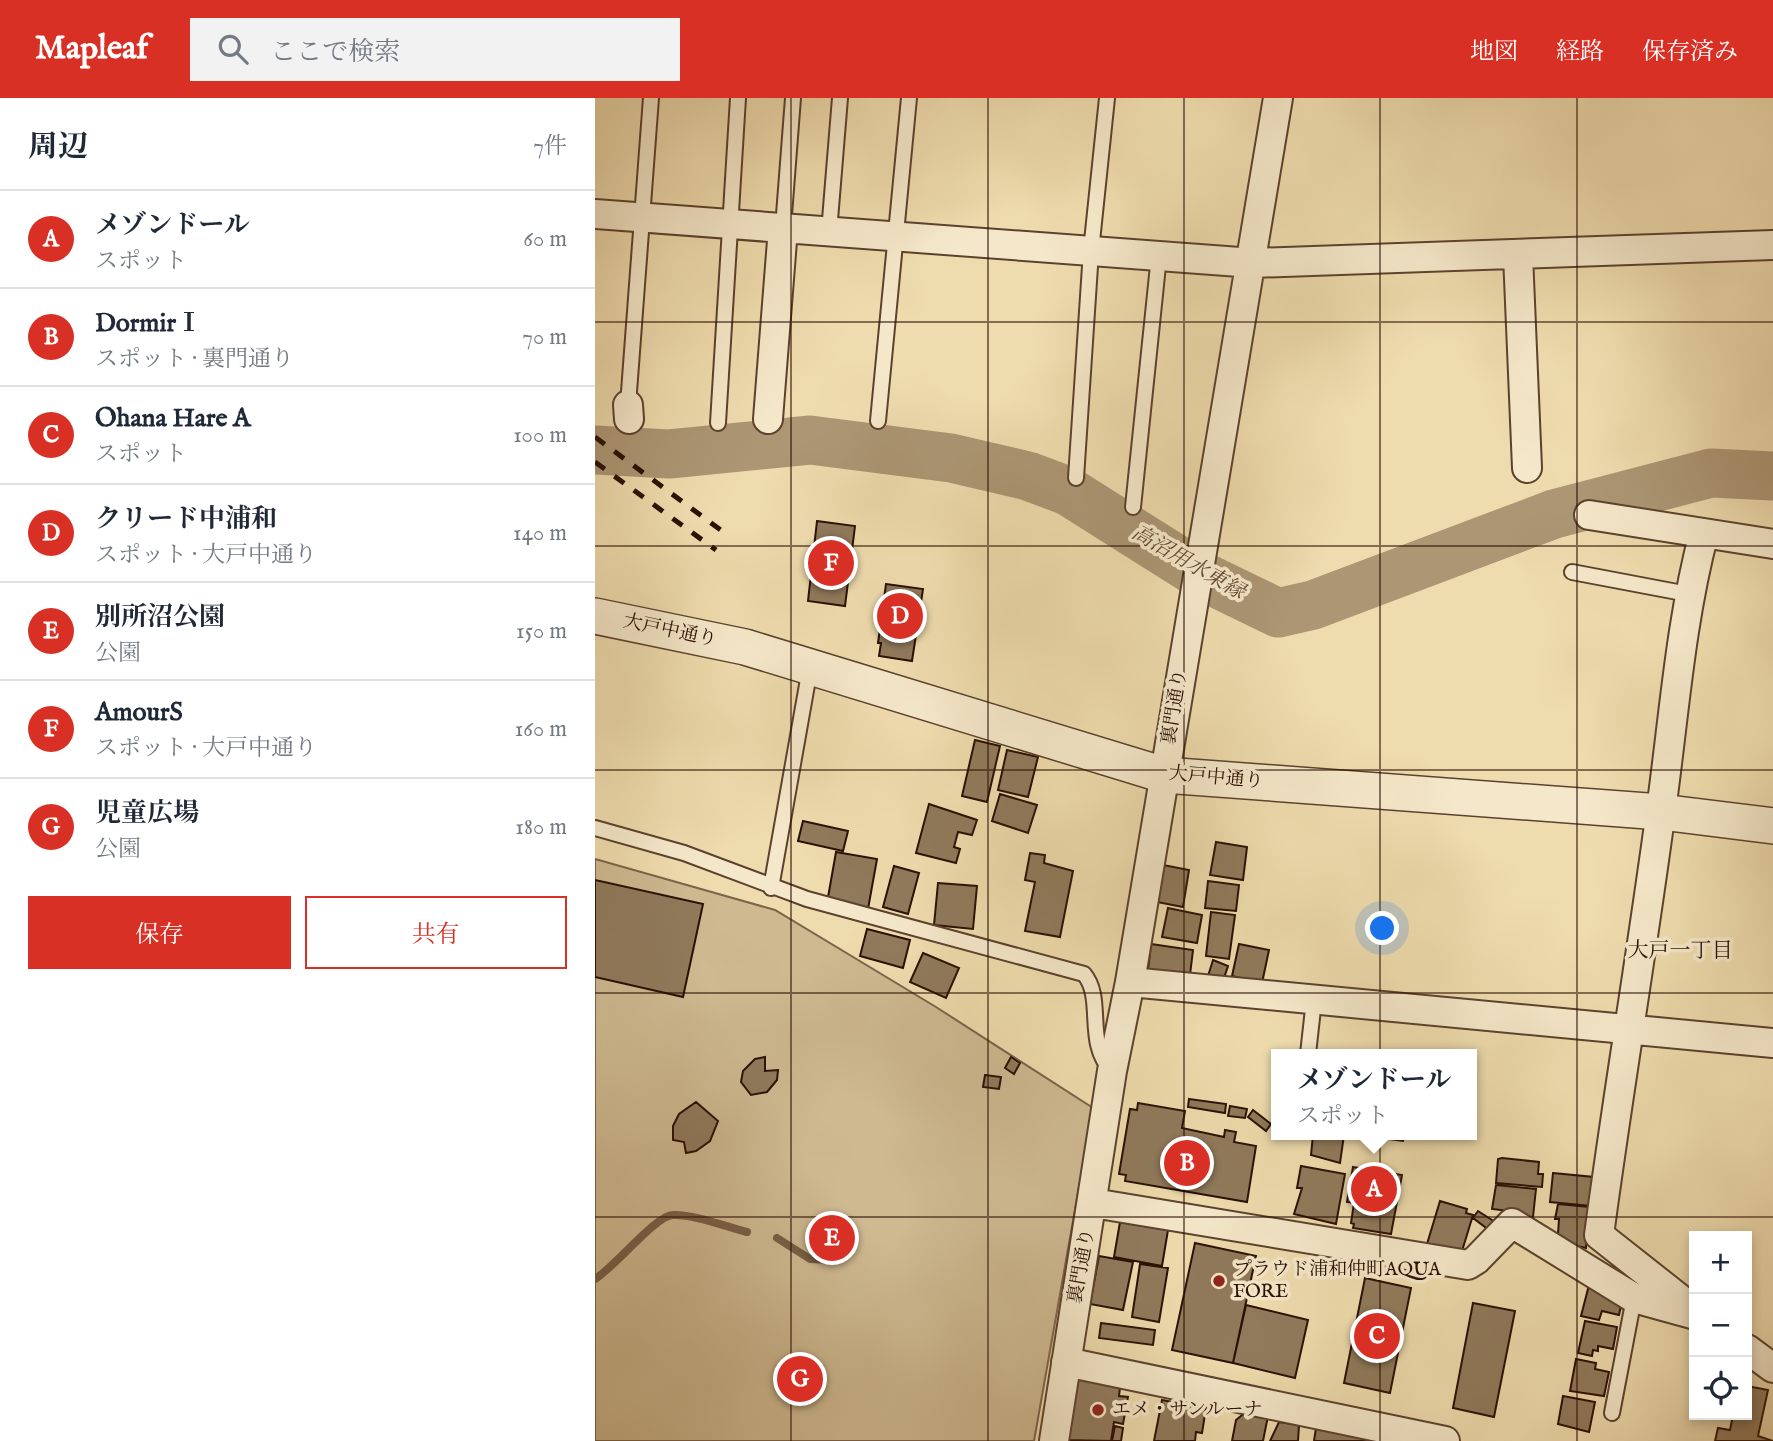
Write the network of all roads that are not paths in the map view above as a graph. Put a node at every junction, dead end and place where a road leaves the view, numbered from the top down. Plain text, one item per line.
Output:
1 (651, 98) edge
2 (738, 98) edge
3 (793, 98) edge
4 (840, 98) edge
5 (909, 98) edge
6 (1107, 98) edge
7 (1278, 98) edge
8 (595, 214) edge
9 (642, 218) junction
10 (728, 224) junction
11 (783, 228) junction
12 (829, 232) junction
13 (896, 237) junction
14 (1773, 245) edge
15 (1091, 251) junction
16 (1518, 255) junction
17 (1159, 256) junction
18 (1253, 263) junction
19 (629, 412) dead end
20 (768, 419) dead end
21 (878, 421) dead end
22 (718, 423) dead end
23 (1527, 468) dead end
24 (1076, 478) dead end
25 (1133, 507) dead end
26 (1589, 515) dead end
27 (1704, 533) junction
28 (1773, 544) edge
29 (1572, 572) dead end
30 (1688, 594) junction
31 (595, 616) edge
32 (810, 667) junction
33 (1164, 775) junction
34 (1661, 811) junction
35 (1773, 826) edge
36 (595, 828) edge
37 (771, 888) junction
38 (1130, 982) junction
39 (1314, 1000) junction
40 (1627, 1030) junction
41 (1773, 1043) edge
42 (1309, 1049) edge
43 (1112, 1071) junction
44 (1093, 1203) junction
45 (1635, 1298) junction
46 (1689, 1309) edge
47 (1689, 1312) edge
48 (1752, 1353) edge
49 (1066, 1362) junction
50 (1773, 1368) edge
51 (1612, 1413) dead end
52 (1054, 1441) edge
53 (1445, 1441) edge

1 - 9 lane
2 - 10 lane
3 - 11 lane
4 - 12 lane
5 - 13 lane
6 - 15 lane
7 - 18 street, 裏門通り
8 - 9 street
9 - 10 street
9 - 19 lane
10 - 11 street
10 - 22 lane
11 - 12 street
11 - 20 street
12 - 13 street
13 - 15 street
13 - 21 lane
14 - 16 street
15 - 17 street
15 - 24 lane
16 - 18 street
16 - 23 street
17 - 18 street
17 - 25 lane
18 - 33 street, 裏門通り
26 - 27 street
27 - 28 street
27 - 30 street
29 - 30 lane
30 - 34 street
31 - 32 street, 大戸中通り
32 - 33 street, 大戸中通り
32 - 37 lane
33 - 34 street, 大戸中通り
33 - 38 street, 裏門通り
34 - 35 street, 大戸中通り
34 - 40 street
36 - 37 lane
37 - 43 lane
38 - 39 street
38 - 43 street, 裏門通り
39 - 40 street
39 - 42 lane
40 - 41 street
40 - 46 street
43 - 44 street, 裏門通り
44 - 45 street
44 - 49 street, 裏門通り
45 - 47 street
45 - 51 lane
48 - 50 street
49 - 52 street, 裏門通り
49 - 53 street

